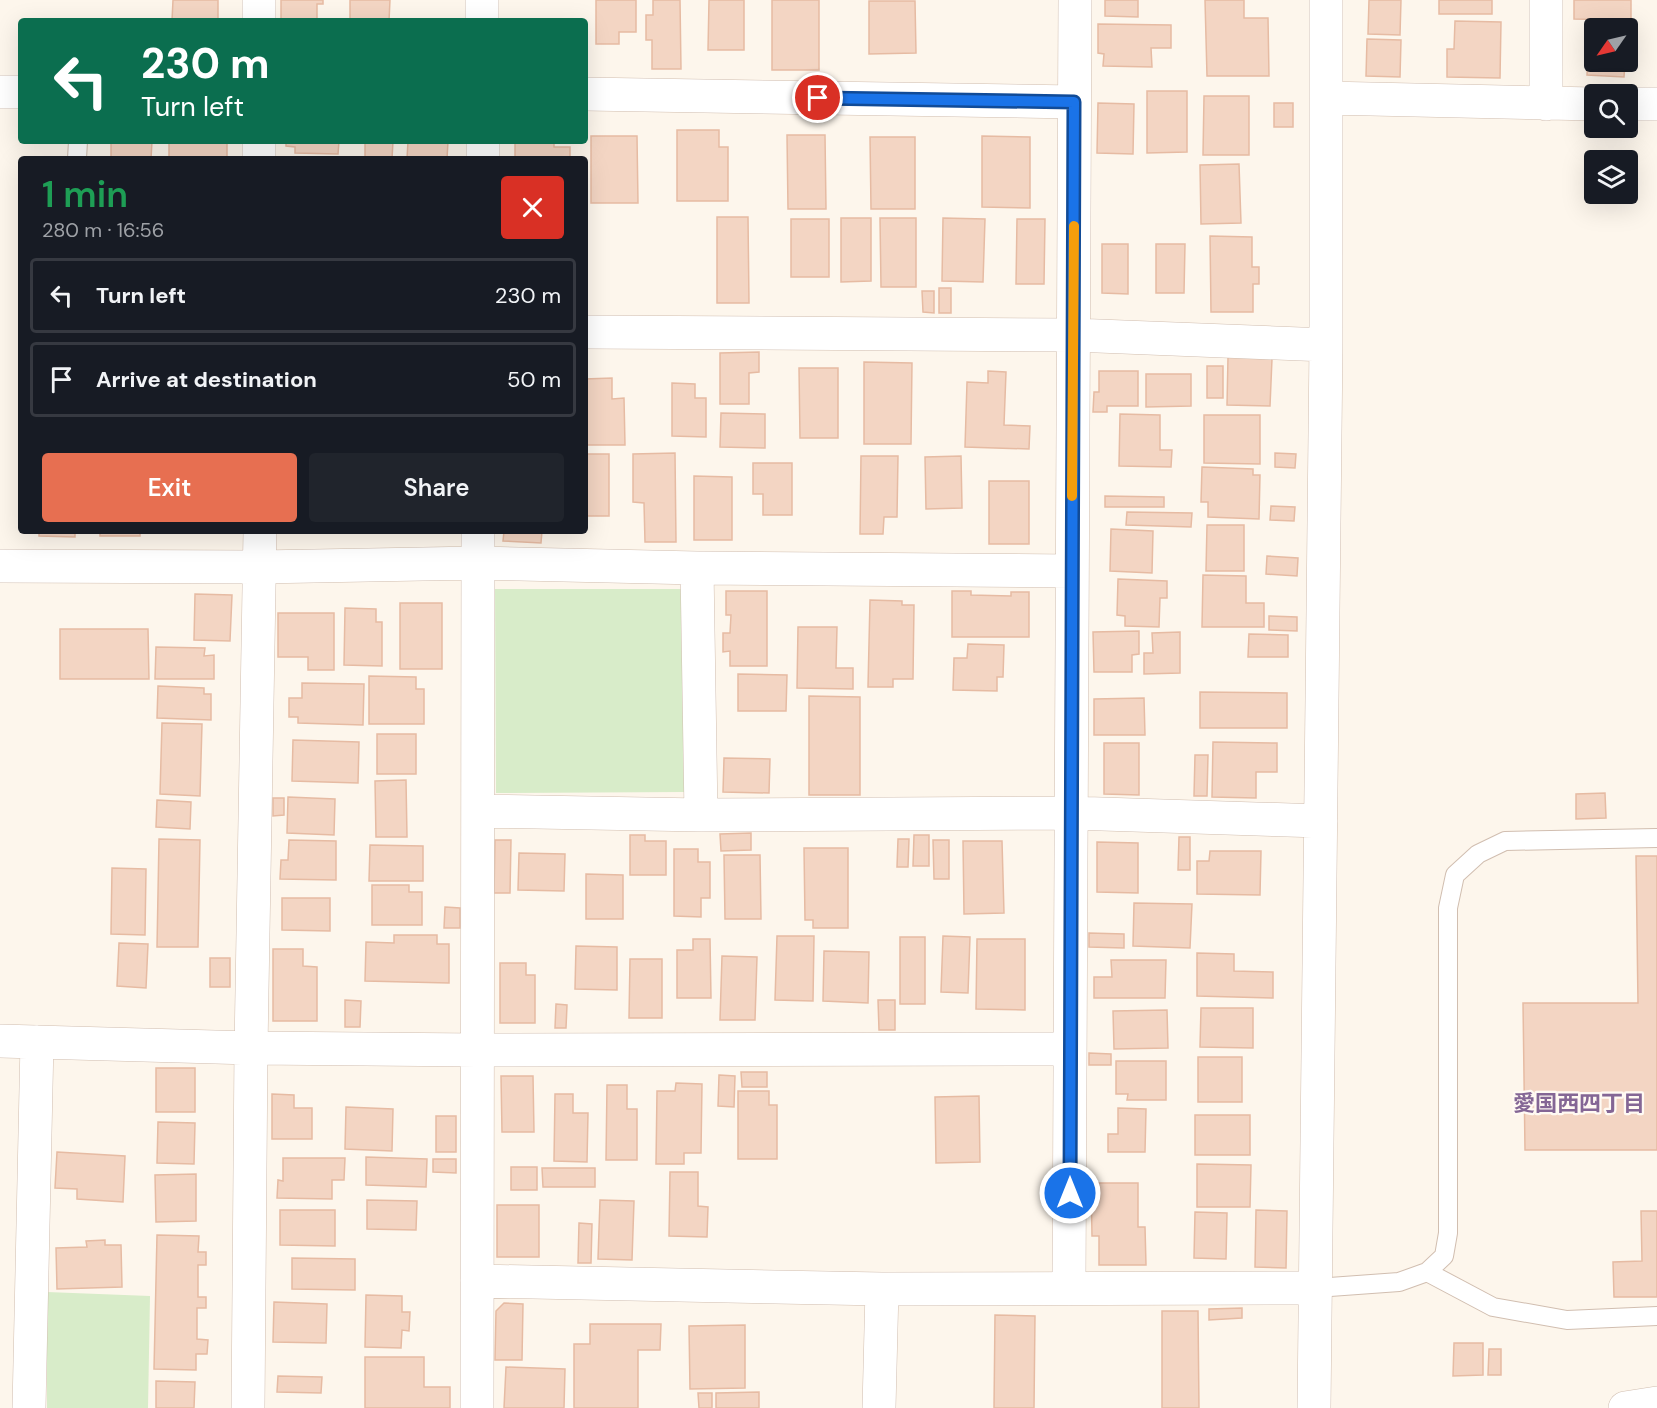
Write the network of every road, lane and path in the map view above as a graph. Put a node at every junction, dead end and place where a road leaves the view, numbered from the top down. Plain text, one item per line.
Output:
1 (259, 0) edge
2 (482, 0) edge
3 (1075, 0) edge
4 (1326, 0) edge
5 (1546, 0) edge
6 (259, 18) edge
7 (482, 18) edge
8 (0, 92) edge
9 (18, 92) edge
10 (588, 94) edge
11 (1326, 98) junction
12 (1074, 102) junction
13 (1546, 104) junction
14 (1584, 104) edge
15 (1638, 104) edge
16 (1657, 104) edge
17 (588, 332) edge
18 (1073, 334) junction
19 (1326, 345) junction
20 (260, 534) edge
21 (478, 547) edge
22 (0, 566) edge
23 (260, 567) junction
24 (697, 568) junction
25 (1072, 571) junction
26 (478, 811) junction
27 (1071, 813) junction
28 (701, 815) junction
29 (1321, 821) junction
30 (1657, 838) edge
31 (0, 1041) edge
32 (37, 1042) junction
33 (251, 1048) junction
34 (1070, 1049) junction
35 (477, 1050) junction
36 (1427, 1272) junction
37 (477, 1281) junction
38 (882, 1288) junction
39 (1316, 1288) junction
40 (1069, 1289) junction
41 (1657, 1316) edge
42 (1657, 1403) edge
43 (29, 1408) edge
44 (248, 1408) edge
45 (477, 1408) edge
46 (879, 1408) edge
47 (1314, 1408) edge
48 (1625, 1408) edge

1 - 6 street
2 - 7 street
3 - 12 street
4 - 11 street
5 - 13 street
8 - 9 street
10 - 12 street
11 - 13 street
11 - 19 street
12 - 18 street
13 - 14 street
15 - 16 street
17 - 18 street
18 - 19 street
18 - 25 street
19 - 29 street
20 - 23 street
21 - 23 street
21 - 24 street
21 - 26 street
22 - 23 street
23 - 33 street
24 - 25 street
24 - 28 street
25 - 27 street
26 - 28 street
26 - 35 street
27 - 28 street
27 - 29 street
27 - 34 street
29 - 39 street
30 - 36 lane
31 - 32 street
32 - 33 street
32 - 43 street
33 - 35 street
33 - 44 street
34 - 35 street
34 - 40 street
35 - 37 street
36 - 39 lane
36 - 41 lane
37 - 38 street
37 - 45 street
38 - 40 street
38 - 46 street
39 - 40 street
39 - 47 street
42 - 48 street

